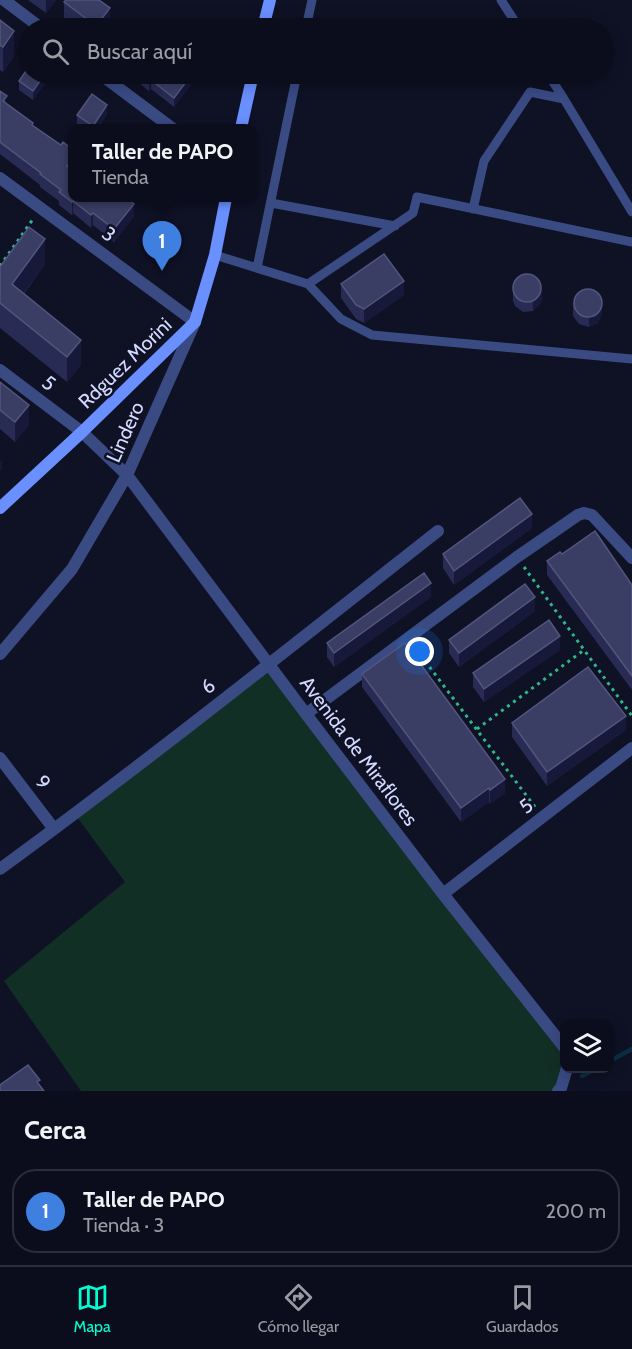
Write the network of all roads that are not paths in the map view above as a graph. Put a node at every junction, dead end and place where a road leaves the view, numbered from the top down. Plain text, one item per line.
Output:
1 (4, 0) edge
2 (270, 0) edge
3 (312, 0) edge
4 (501, 0) edge
5 (28, 18) edge
6 (266, 18) edge
7 (308, 18) edge
8 (513, 18) edge
9 (113, 84) edge
10 (251, 84) edge
11 (295, 84) edge
12 (554, 84) edge
13 (564, 99) junction
14 (165, 124) edge
15 (242, 124) edge
16 (0, 178) edge
17 (225, 202) edge
18 (271, 202) junction
19 (473, 208) junction
20 (632, 212) edge
21 (395, 226) junction
22 (632, 242) edge
23 (215, 255) junction
24 (257, 268) junction
25 (308, 284) junction
26 (195, 322) junction
27 (632, 359) edge
28 (0, 370) edge
29 (82, 432) junction
30 (128, 475) junction
31 (0, 508) edge
32 (438, 531) dead end
33 (632, 558) edge
34 (0, 654) edge
35 (269, 664) junction
36 (306, 714) junction
37 (631, 751) edge
38 (0, 758) edge
39 (54, 829) junction
40 (0, 869) edge
41 (443, 894) junction
42 (560, 1042) edge
43 (566, 1073) edge
44 (558, 1091) edge

1 - 5 street
2 - 6 street
3 - 7 lane
4 - 8 lane
9 - 14 street
10 - 15 street
11 - 18 lane
12 - 13 lane
13 - 19 lane
13 - 20 lane
16 - 26 street, 3
17 - 23 street, Lindero
18 - 21 lane
18 - 24 lane
19 - 21 lane
19 - 22 lane
21 - 25 lane
23 - 24 lane
23 - 26 street, Lindero
24 - 25 lane
25 - 27 lane
26 - 29 street, Rdguez Morini
26 - 30 street, Lindero
28 - 29 street, 5
29 - 30 street, 5
29 - 31 street, Rdguez Morini
30 - 34 street, Lindero
30 - 35 street, Avenida de Miraflores
32 - 35 street, 6
33 - 36 street
35 - 36 street, Avenida de Miraflores
35 - 39 street, 6
36 - 41 street, Avenida de Miraflores
37 - 41 street, 5
38 - 39 street, 9
39 - 40 street, 6
41 - 42 street, Avenida de Miraflores
43 - 44 street

